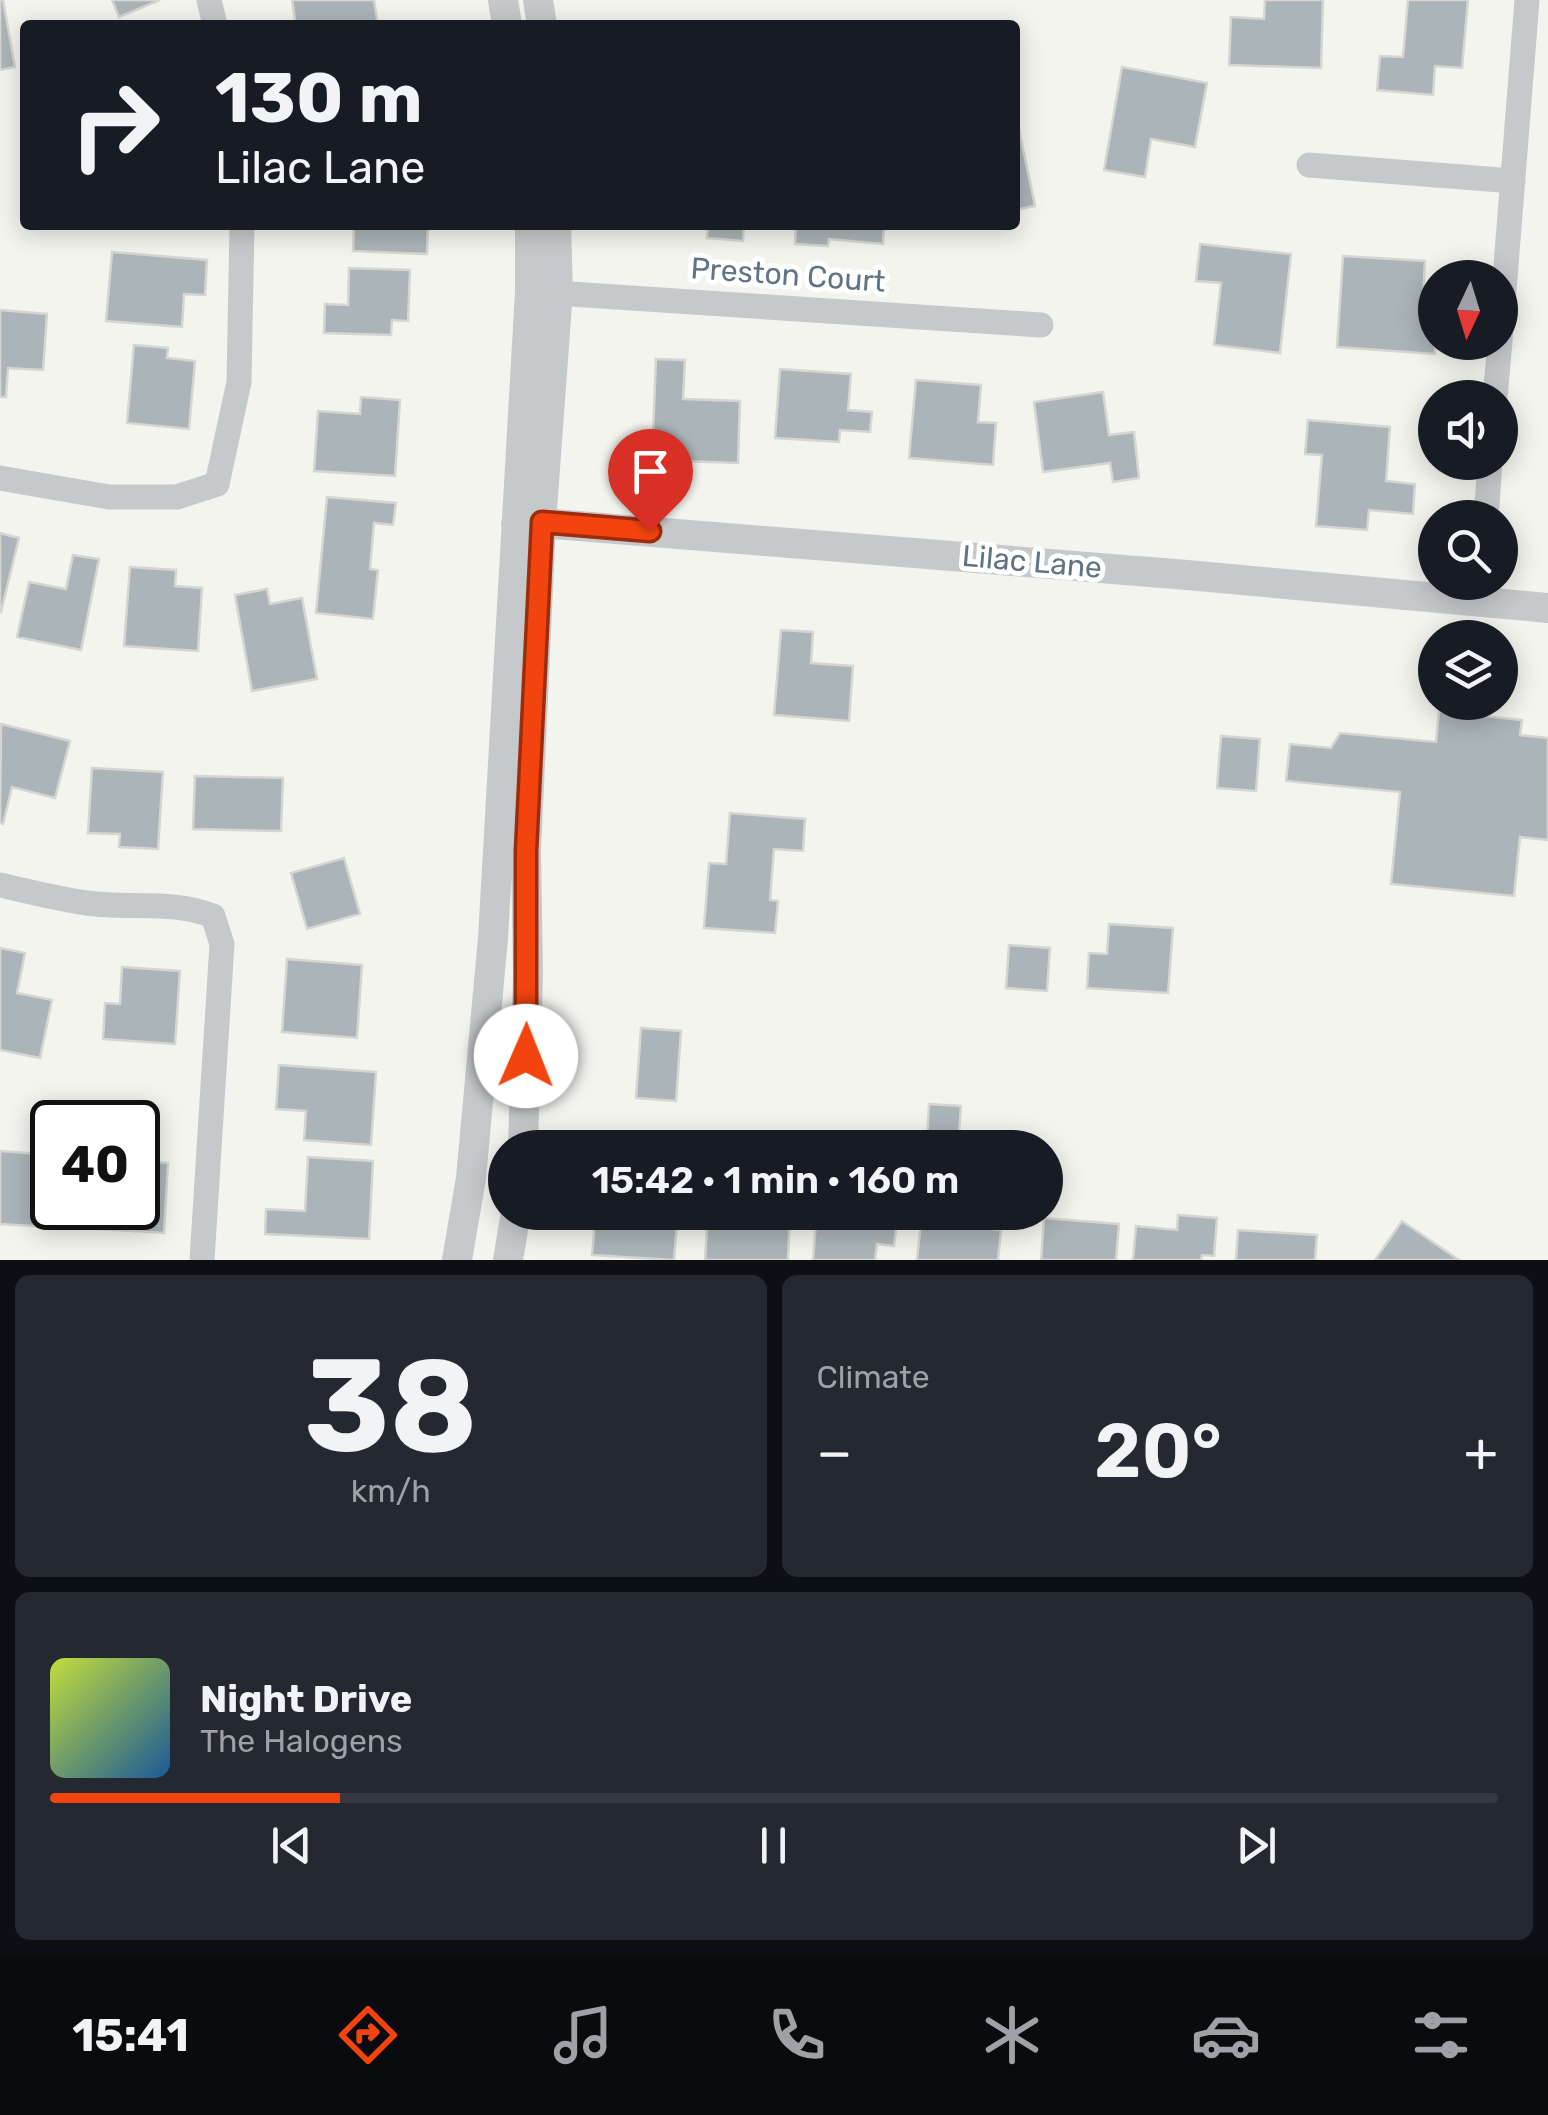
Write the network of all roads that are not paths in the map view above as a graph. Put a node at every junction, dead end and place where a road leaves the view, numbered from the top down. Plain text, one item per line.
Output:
1 (1526, 0) edge
2 (1309, 165) dead end
3 (1513, 181) junction
4 (242, 230) edge
5 (531, 230) edge
6 (555, 230) edge
7 (1507, 260) edge
8 (544, 292) junction
9 (1041, 325) dead end
10 (0, 478) edge
11 (529, 523) junction
12 (1418, 588) edge
13 (1514, 600) edge
14 (1548, 608) edge
15 (515, 790) junction
16 (0, 885) edge
17 (523, 1130) edge
18 (513, 1230) edge
19 (202, 1260) edge
20 (456, 1260) edge
21 (508, 1260) edge

1 - 3 street
2 - 3 street
3 - 7 street
4 - 10 street
5 - 8 street
6 - 8 street
8 - 9 street, Preston Court
8 - 11 street
11 - 12 street, Lilac Lane
11 - 15 street
13 - 14 street, Lilac Lane
15 - 17 street
15 - 20 street
16 - 19 street
18 - 21 street

